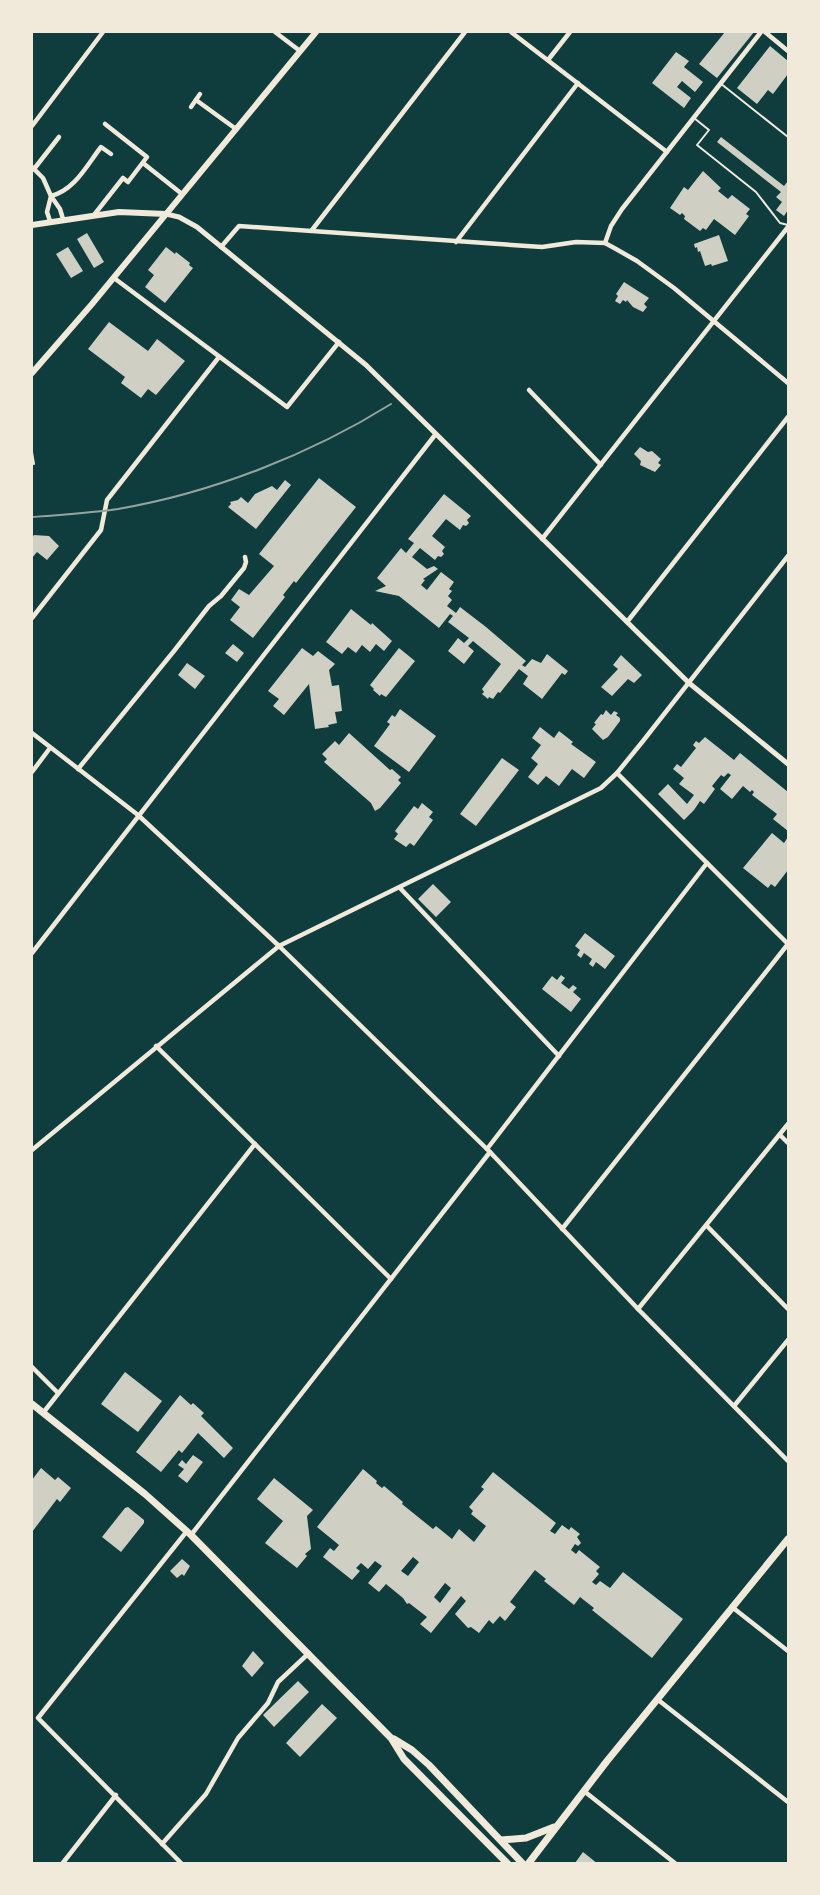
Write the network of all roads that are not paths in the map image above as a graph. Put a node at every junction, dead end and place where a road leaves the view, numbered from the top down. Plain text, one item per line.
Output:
1 (101, 32) edge
2 (275, 32) edge
3 (316, 32) edge
4 (465, 32) edge
5 (511, 32) edge
6 (570, 32) edge
7 (763, 32) edge
8 (300, 51) junction
9 (789, 51) edge
10 (548, 60) junction
11 (578, 83) junction
12 (720, 83) junction
13 (200, 94) dead end
14 (196, 100) junction
15 (191, 106) dead end
16 (693, 118) junction
17 (105, 124) dead end
18 (32, 126) edge
19 (236, 129) junction
20 (58, 137) dead end
21 (789, 137) edge
22 (667, 152) junction
23 (111, 153) dead end
24 (143, 163) junction
25 (33, 168) edge
26 (182, 194) junction
27 (51, 196) junction
28 (166, 214) junction
29 (94, 215) junction
30 (63, 219) junction
31 (50, 221) junction
32 (32, 225) edge
33 (789, 226) edge
34 (312, 230) junction
35 (456, 242) junction
36 (605, 243) junction
37 (221, 247) junction
38 (114, 278) junction
39 (714, 322) junction
40 (339, 342) junction
41 (219, 357) junction
42 (32, 373) edge
43 (789, 383) edge
44 (529, 390) dead end
45 (789, 417) edge
46 (435, 435) junction
47 (32, 452) edge
48 (34, 464) dead end
49 (601, 465) junction
50 (542, 539) junction
51 (789, 556) edge
52 (245, 557) dead end
53 (786, 563) edge
54 (32, 618) edge
55 (627, 622) junction
56 (689, 683) junction
57 (32, 733) edge
58 (51, 748) junction
59 (789, 764) edge
60 (78, 769) junction
61 (32, 772) edge
62 (617, 773) junction
63 (138, 815) junction
64 (707, 863) junction
65 (400, 888) junction
66 (788, 944) edge
67 (279, 946) junction
68 (32, 952) edge
69 (156, 1046) junction
70 (559, 1056) junction
71 (789, 1124) edge
72 (780, 1134) junction
73 (789, 1143) edge
74 (255, 1144) junction
75 (32, 1150) edge
76 (489, 1151) junction
77 (707, 1226) junction
78 (562, 1229) junction
79 (391, 1279) junction
80 (638, 1309) junction
81 (789, 1309) edge
82 (789, 1340) edge
83 (32, 1367) edge
84 (58, 1393) junction
85 (32, 1404) edge
86 (734, 1406) junction
87 (43, 1413) junction
88 (789, 1461) edge
89 (189, 1533) junction
90 (789, 1539) edge
91 (732, 1607) junction
92 (789, 1651) edge
93 (309, 1653) junction
94 (657, 1699) junction
95 (391, 1737) junction
96 (584, 1791) junction
97 (116, 1796) junction
98 (789, 1802) edge
99 (557, 1826) junction
100 (501, 1840) junction
101 (162, 1844) junction
102 (62, 1863) edge
103 (182, 1863) edge
104 (508, 1863) edge
105 (526, 1863) edge
106 (676, 1863) edge

1 - 18 street
2 - 8 street
3 - 8 main road
4 - 34 street
5 - 10 street
6 - 10 street
7 - 9 street
7 - 12 street
8 - 19 main road
10 - 11 street
11 - 22 street
11 - 35 street
12 - 16 street
12 - 21 lane
13 - 14 street
14 - 15 street
14 - 19 street
16 - 22 street
16 - 33 lane
17 - 24 street
19 - 26 main road
20 - 25 street
22 - 36 street
23 - 27 street
24 - 26 street
24 - 29 street
25 - 27 street
26 - 28 main road
27 - 30 street
27 - 31 street
28 - 29 main road
28 - 37 street
28 - 38 main road
29 - 30 main road
30 - 31 main road
31 - 32 main road
33 - 39 street
34 - 35 street
34 - 37 street
35 - 36 street
36 - 39 street
37 - 40 street
38 - 41 street
38 - 42 main road
39 - 43 street
39 - 49 street
40 - 41 street
40 - 46 street
41 - 54 street
44 - 49 street
45 - 55 street
46 - 50 street
46 - 63 street
47 - 48 lane
49 - 50 street
50 - 55 street
51 - 53 street
52 - 60 street
53 - 56 street
55 - 56 street
56 - 59 street
56 - 62 street
57 - 58 street
58 - 60 street
58 - 61 street
60 - 63 street
62 - 64 street
62 - 65 street
63 - 67 street
63 - 68 street
64 - 66 street
64 - 70 street
65 - 67 street
65 - 70 street
66 - 78 street
67 - 69 street
67 - 76 street
69 - 74 street
69 - 75 street
70 - 76 street
71 - 72 street
72 - 73 street
72 - 77 street
74 - 79 street
74 - 84 street
76 - 78 street
76 - 79 street
77 - 80 street
77 - 81 street
78 - 80 street
79 - 89 street
80 - 86 street
82 - 86 street
83 - 84 street
84 - 87 street
85 - 87 main road
86 - 88 street
87 - 89 main road
89 - 93 main road
89 - 97 street
90 - 91 main road
91 - 92 street
91 - 94 main road
93 - 95 main road
93 - 101 street
94 - 96 main road
94 - 98 street
95 - 100 main road
95 - 104 main road
96 - 99 main road
96 - 106 street
97 - 101 street
97 - 102 street
99 - 100 main road
99 - 105 main road
100 - 105 main road
101 - 103 street

